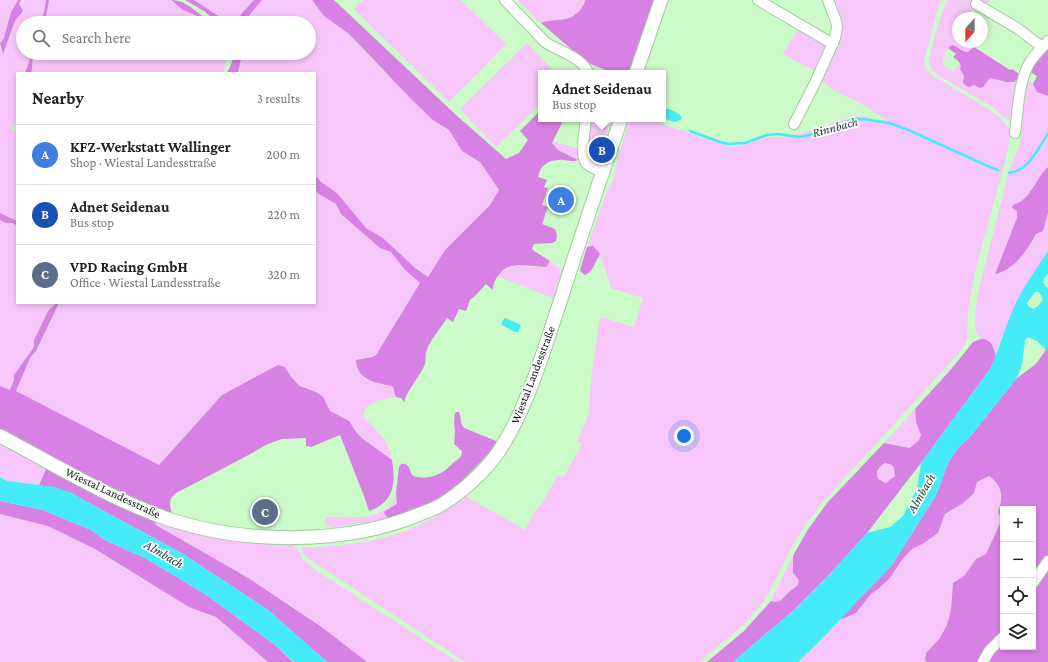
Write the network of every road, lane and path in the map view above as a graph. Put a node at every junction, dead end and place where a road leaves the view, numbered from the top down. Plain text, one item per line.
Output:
1 (505, 0) edge
2 (661, 0) edge
3 (758, 0) edge
4 (828, 0) edge
5 (976, 4) dead end
6 (833, 44) junction
7 (1045, 44) edge
8 (587, 70) edge
9 (637, 70) edge
10 (586, 122) edge
11 (620, 122) edge
12 (794, 124) dead end
13 (1015, 133) dead end
14 (602, 172) junction
15 (0, 436) edge
16 (1048, 561) edge
17 (1036, 579) edge
18 (1000, 640) edge
19 (983, 662) edge

1 - 8 street
2 - 9 main road
3 - 6 street
4 - 6 street
5 - 7 street
6 - 12 street
7 - 13 street
10 - 14 street
11 - 14 main road, Wiestal Landesstraße
14 - 15 main road, Wiestal Landesstraße
16 - 17 street
18 - 19 street

